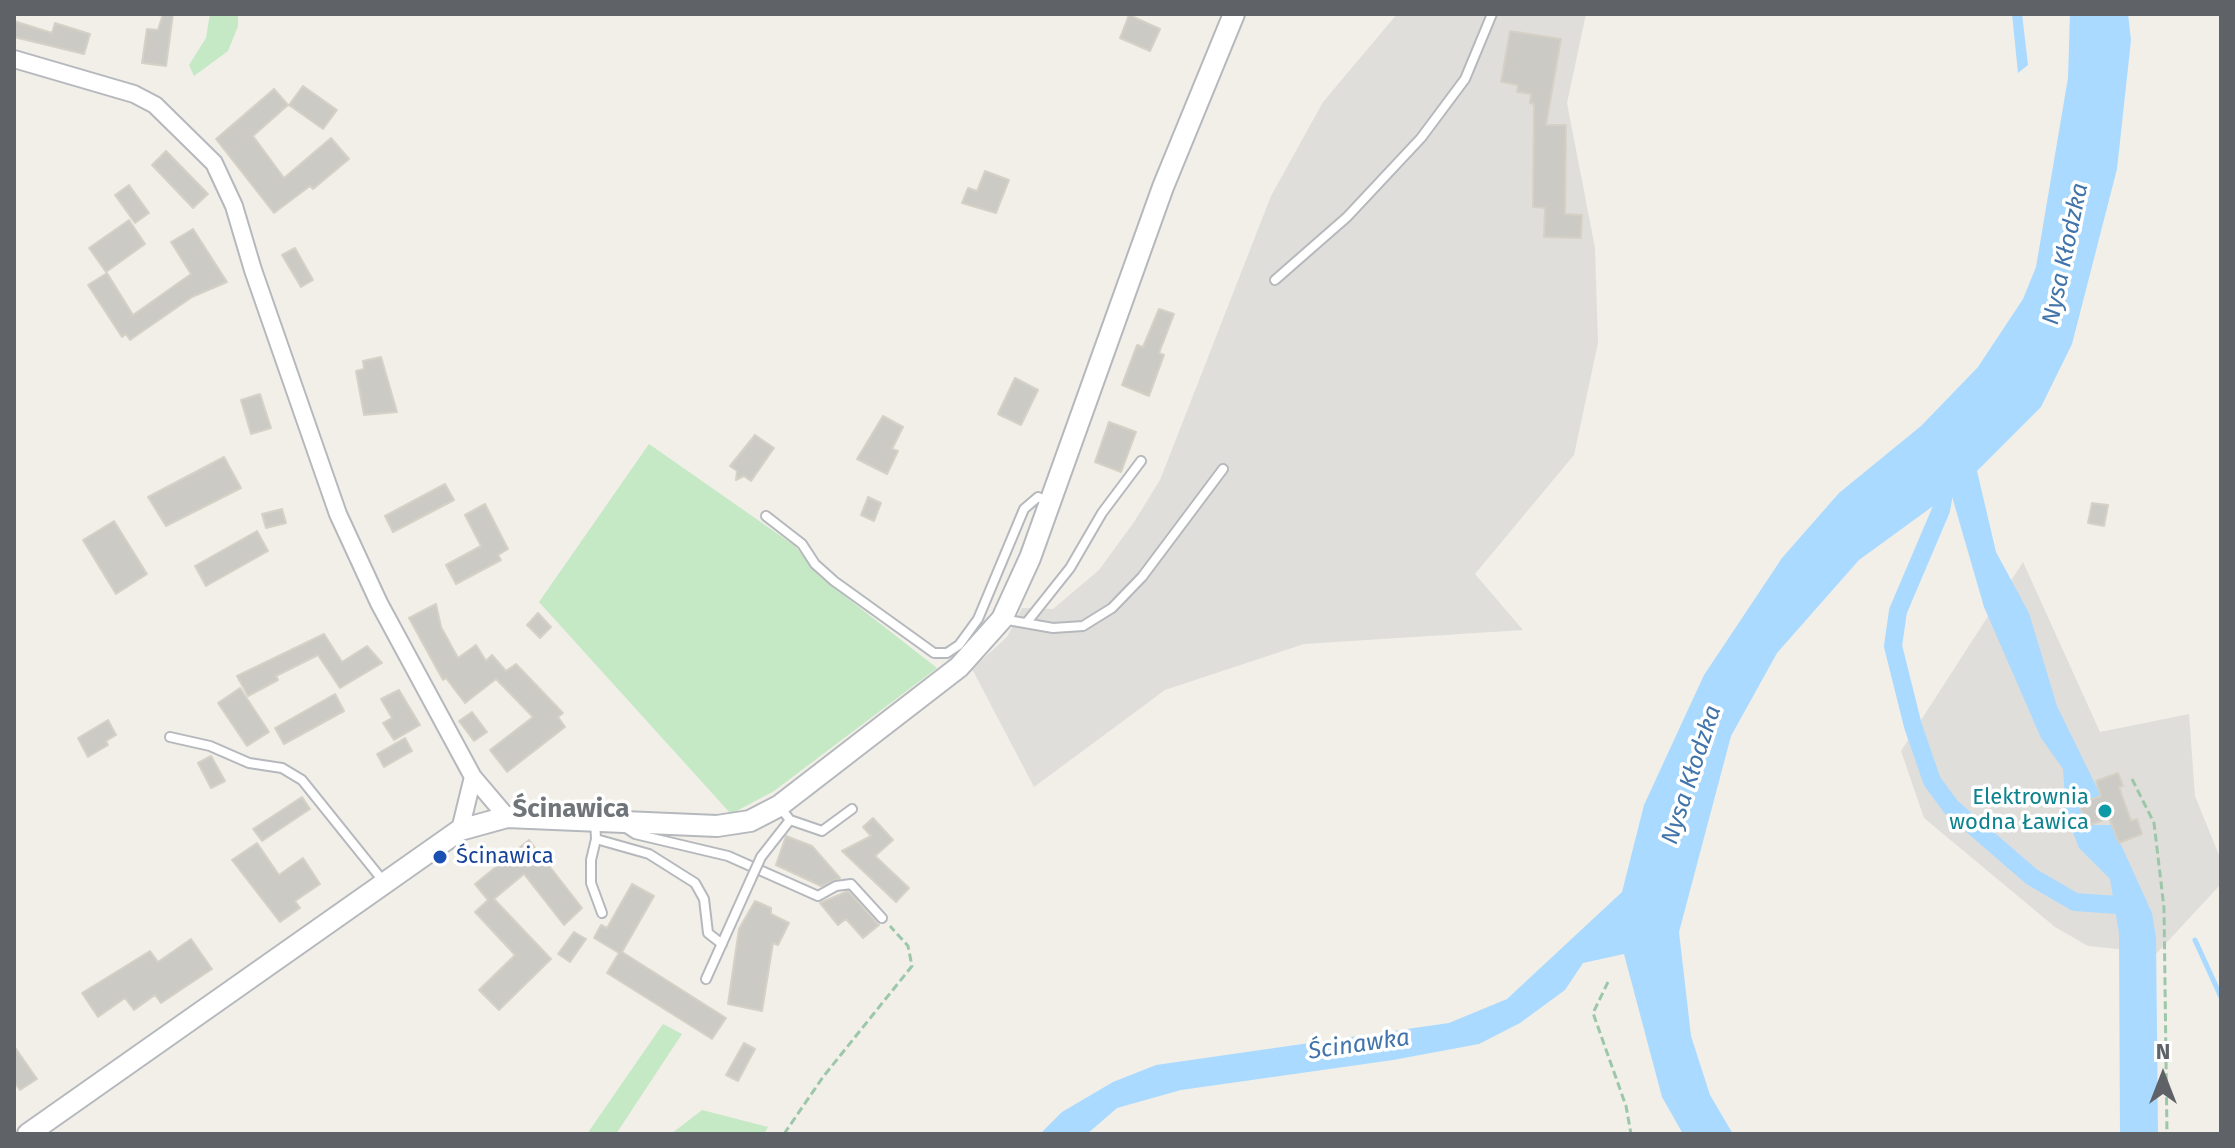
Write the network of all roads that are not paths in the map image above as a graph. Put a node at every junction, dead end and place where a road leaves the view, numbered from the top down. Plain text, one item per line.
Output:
1 (1234, 14) edge
2 (1492, 14) edge
3 (14, 59) edge
4 (1275, 280) dead end
5 (1141, 461) dead end
6 (1223, 469) dead end
7 (1049, 501) junction
8 (766, 516) dead end
9 (1002, 619) junction
10 (1027, 622) junction
11 (170, 737) dead end
12 (473, 777) junction
13 (852, 809) dead end
14 (785, 813) junction
15 (507, 817) junction
16 (602, 827) junction
17 (460, 830) junction
18 (385, 882) junction
19 (602, 913) dead end
20 (882, 918) road end
21 (722, 944) junction
22 (706, 979) dead end
23 (28, 1134) edge

1 - 7 street
2 - 4 lane
3 - 12 street
5 - 10 lane
6 - 10 lane
7 - 8 lane
7 - 9 street
9 - 10 lane
9 - 14 street
11 - 18 lane
12 - 15 street
12 - 17 street
13 - 14 lane
14 - 16 street
14 - 21 lane, bridge
15 - 16 street
15 - 17 street
16 - 19 lane
16 - 20 lane
16 - 21 lane
17 - 18 street
18 - 23 street
21 - 22 lane

